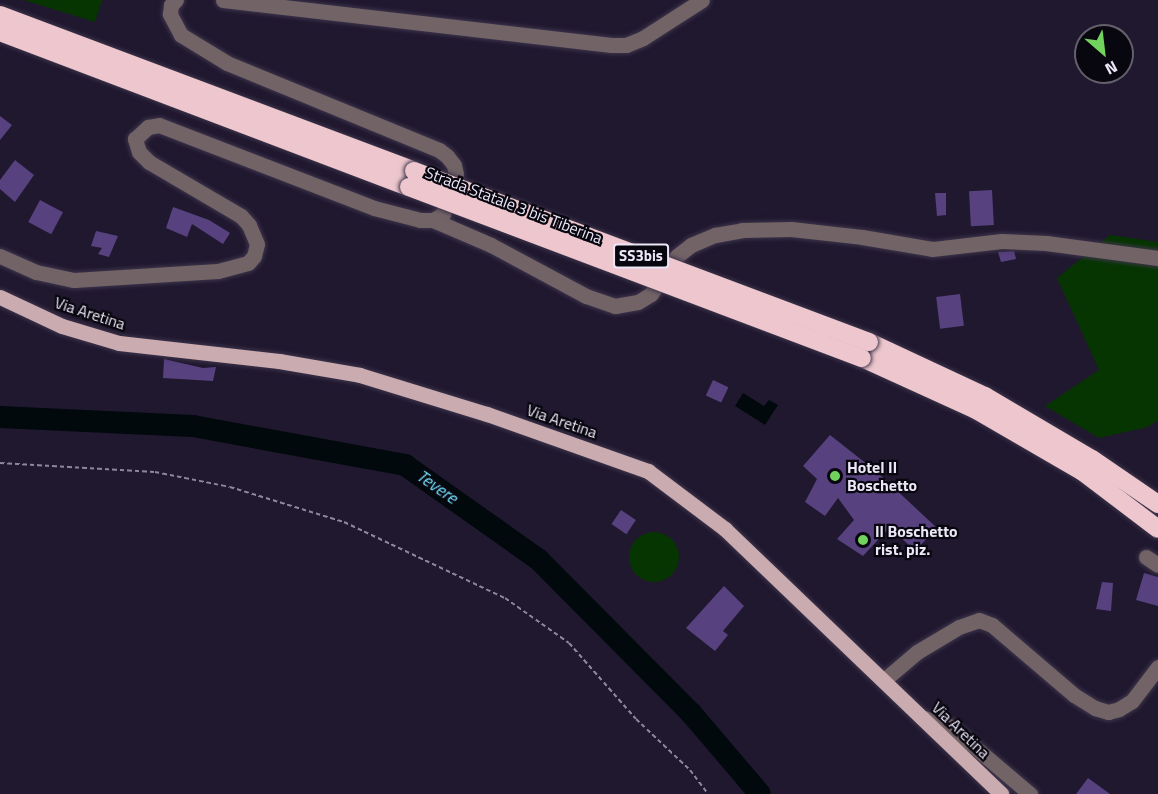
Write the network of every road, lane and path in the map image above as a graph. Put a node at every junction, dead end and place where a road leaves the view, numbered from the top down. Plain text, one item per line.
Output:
1 (176, 0) edge
2 (223, 0) edge
3 (702, 0) edge
4 (0, 15) edge
5 (0, 32) edge
6 (412, 179) junction
7 (433, 220) junction
8 (0, 256) edge
9 (1158, 258) edge
10 (0, 297) edge
11 (865, 350) junction
12 (0, 463) edge
13 (1158, 504) edge
14 (1158, 529) edge
15 (1158, 667) edge
16 (884, 680) junction
17 (924, 718) junction
18 (708, 794) edge
19 (1001, 794) edge
20 (1030, 794) edge

1 - 7 street
2 - 3 street
4 - 6 highway, Strada Statale 3 bis Tiberina / SS3bis
5 - 6 highway, Strada Statale 3 bis Tiberina / SS3bis
6 - 11 highway, Strada Statale 3 bis Tiberina / SS3bis, bridge
7 - 8 street
7 - 9 street
10 - 16 main road, Via Aretina
11 - 13 highway, Strada Statale 3 bis Tiberina / SS3bis
11 - 14 highway, Strada Statale 3 bis Tiberina / SS3bis
12 - 18 path
15 - 16 street
16 - 17 main road, Via Aretina
17 - 19 main road, Via Aretina
17 - 20 street

